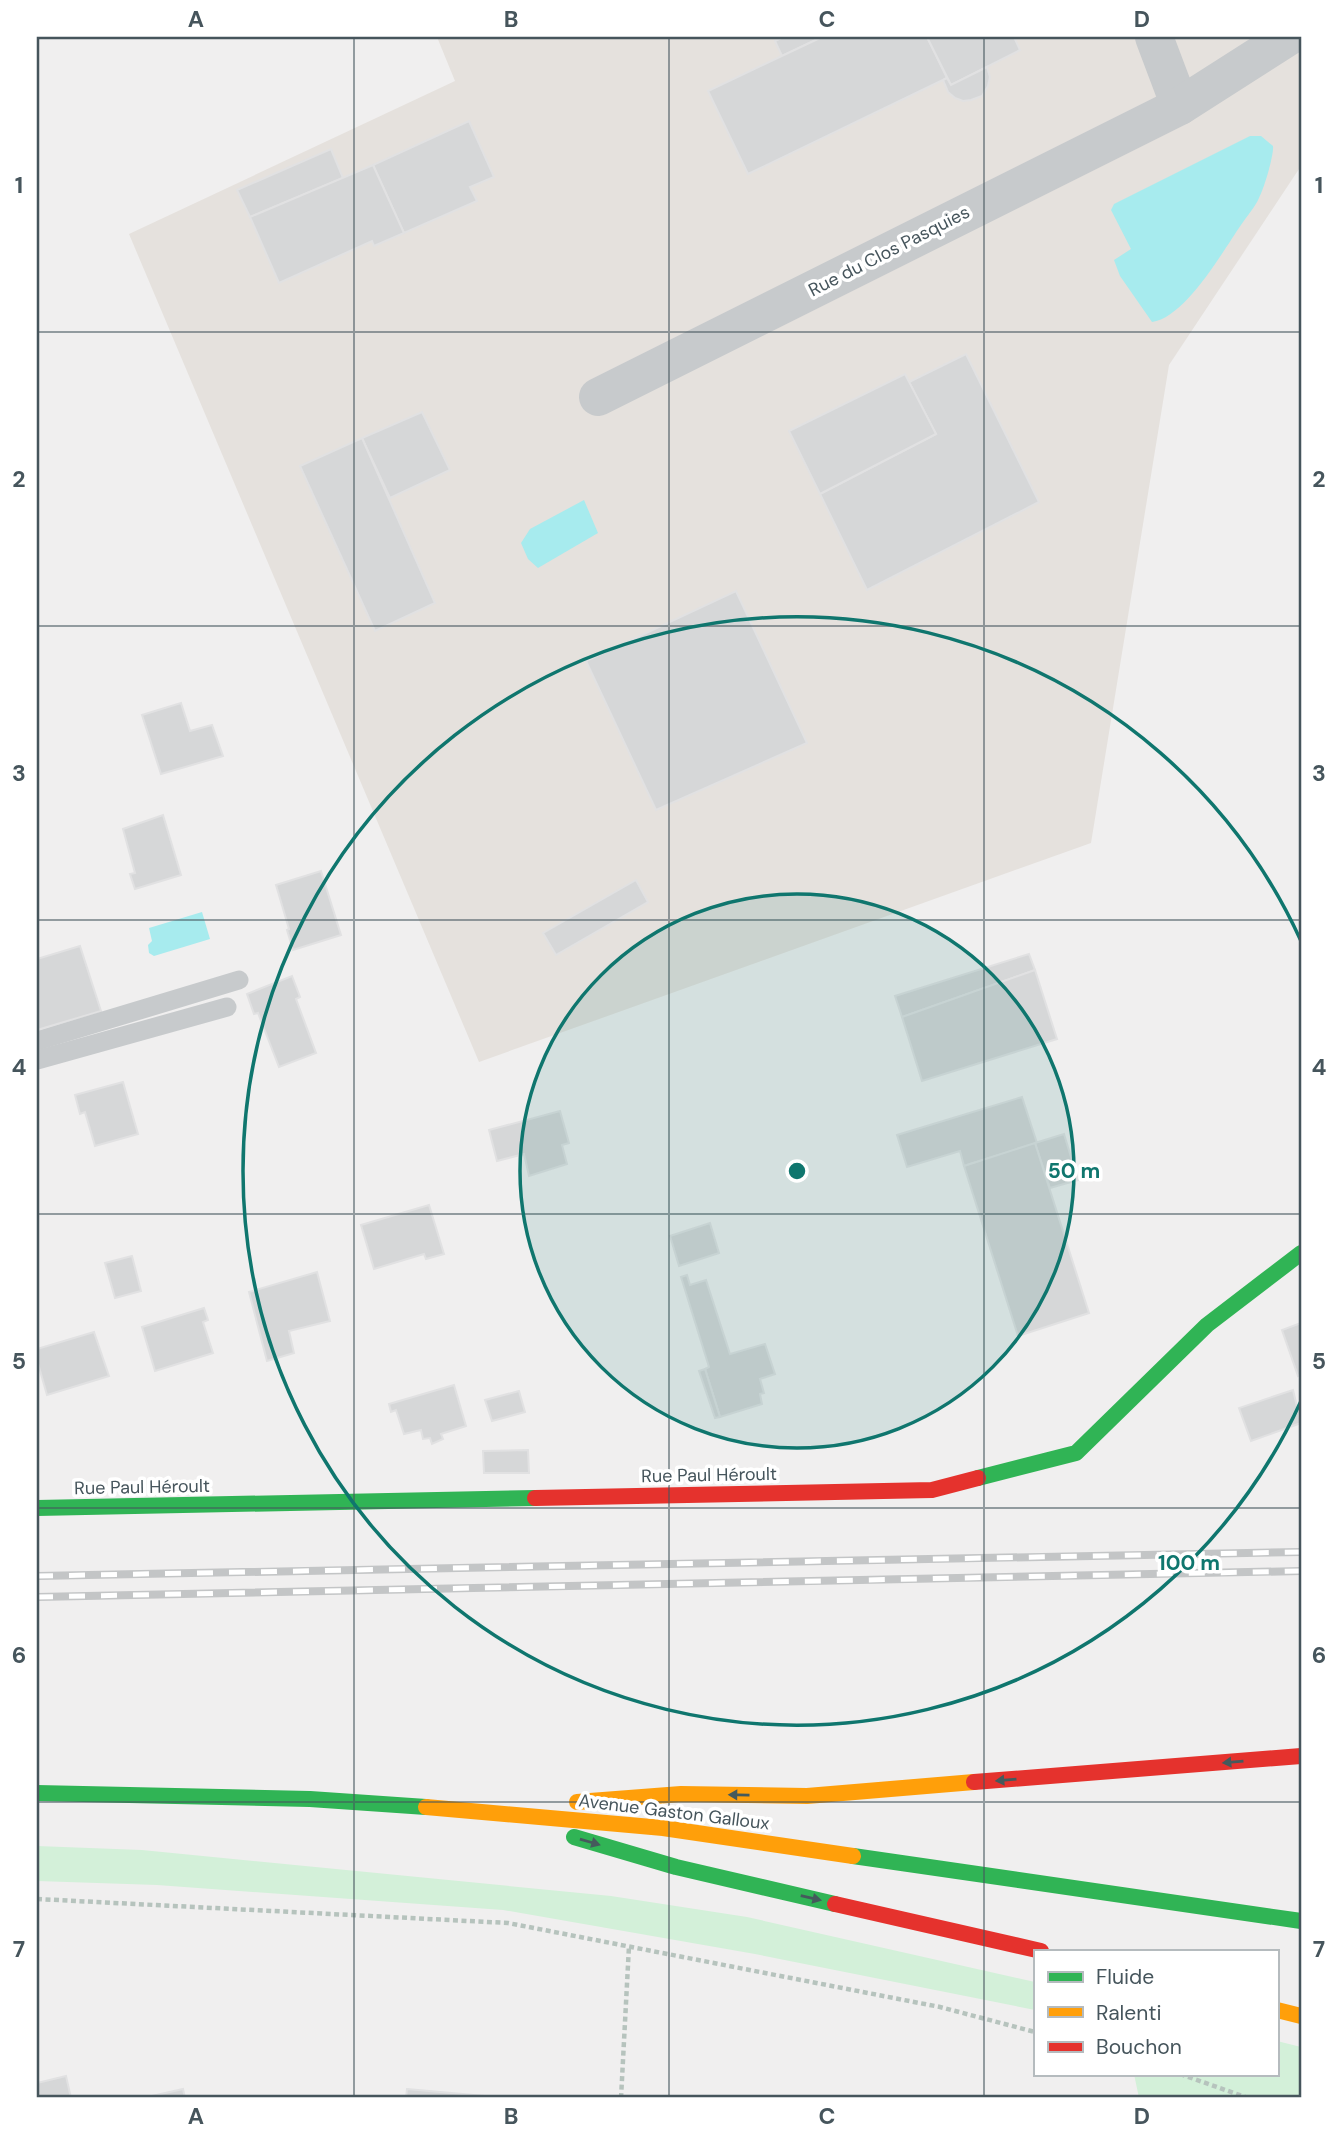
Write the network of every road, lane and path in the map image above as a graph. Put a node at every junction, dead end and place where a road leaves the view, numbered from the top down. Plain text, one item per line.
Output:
1 (1153, 37) edge
2 (1288, 37) edge
3 (1180, 106) junction
4 (598, 397) dead end
5 (239, 980) dead end
6 (227, 1007) dead end
7 (37, 1041) edge
8 (37, 1060) edge
9 (1301, 1253) edge
10 (37, 1508) edge
11 (1301, 1756) edge
12 (37, 1793) edge
13 (477, 1810) junction
14 (37, 1899) edge
15 (1301, 1921) edge
16 (629, 1947) junction
17 (1037, 1950) edge
18 (1278, 2010) edge
19 (1301, 2016) edge
20 (1034, 2032) edge
21 (1186, 2076) edge
22 (621, 2098) edge
23 (1248, 2098) edge

1 - 3 street
2 - 3 street, Rue du Clos Pasquies
3 - 4 street, Rue du Clos Pasquies
5 - 7 lane
6 - 8 lane
9 - 10 main road, Rue Paul Héroult
11 -> 13 main road
12 - 13 main road, Avenue Gaston Galloux
13 - 15 main road, Avenue Gaston Galloux
13 -> 17 main road
14 - 16 path
16 - 20 path
16 - 22 path
18 - 19 main road
21 - 23 path

